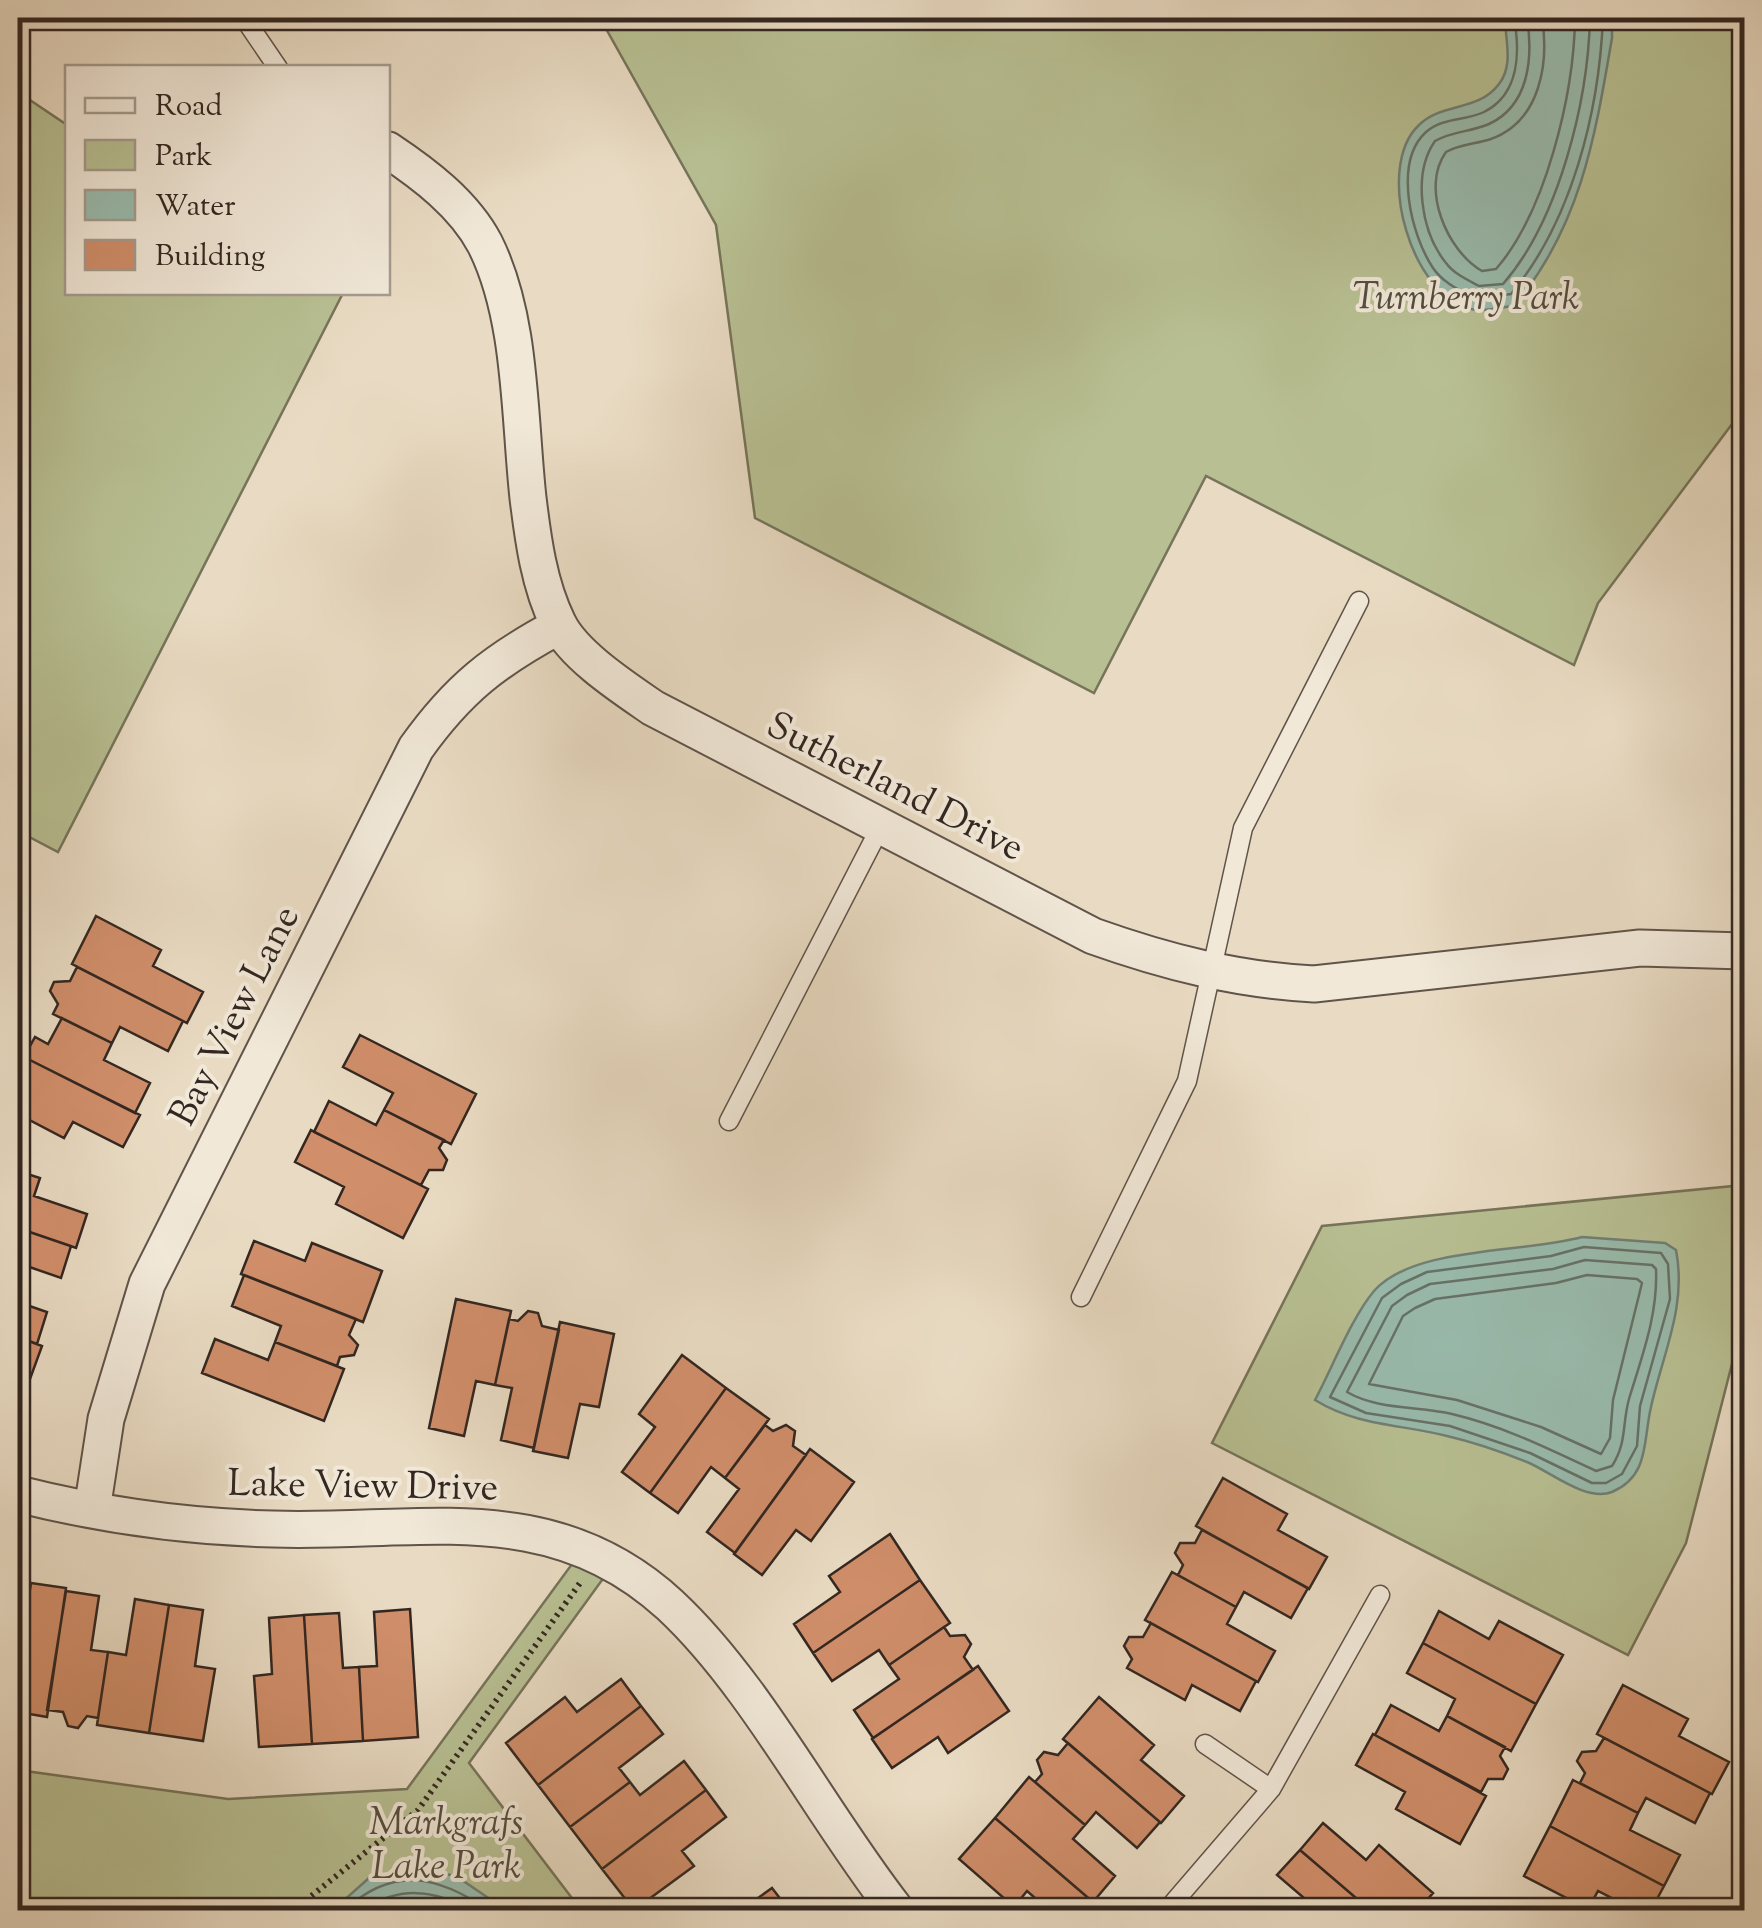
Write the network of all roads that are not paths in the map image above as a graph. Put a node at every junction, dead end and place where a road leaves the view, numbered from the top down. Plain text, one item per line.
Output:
1 (244, 18) edge
2 (276, 65) edge
3 (390, 151) edge
4 (1359, 601) dead end
5 (558, 626) junction
6 (882, 824) junction
7 (1744, 951) edge
8 (1209, 970) junction
9 (729, 1122) dead end
10 (1081, 1296) dead end
11 (18, 1494) edge
12 (92, 1510) junction
13 (1380, 1595) dead end
14 (1205, 1744) dead end
15 (1271, 1789) junction
16 (896, 1910) edge
17 (1166, 1910) edge

1 - 2 lane
3 - 5 street, Sutherland Drive
4 - 8 lane
5 - 6 street, Sutherland Drive
5 - 12 street, Bay View Lane
6 - 8 street, Sutherland Drive
6 - 9 lane
7 - 8 street, Sutherland Drive
8 - 10 lane
11 - 12 street, Lake View Drive
12 - 16 street, Lake View Drive
13 - 15 lane
14 - 15 lane
15 - 17 lane

